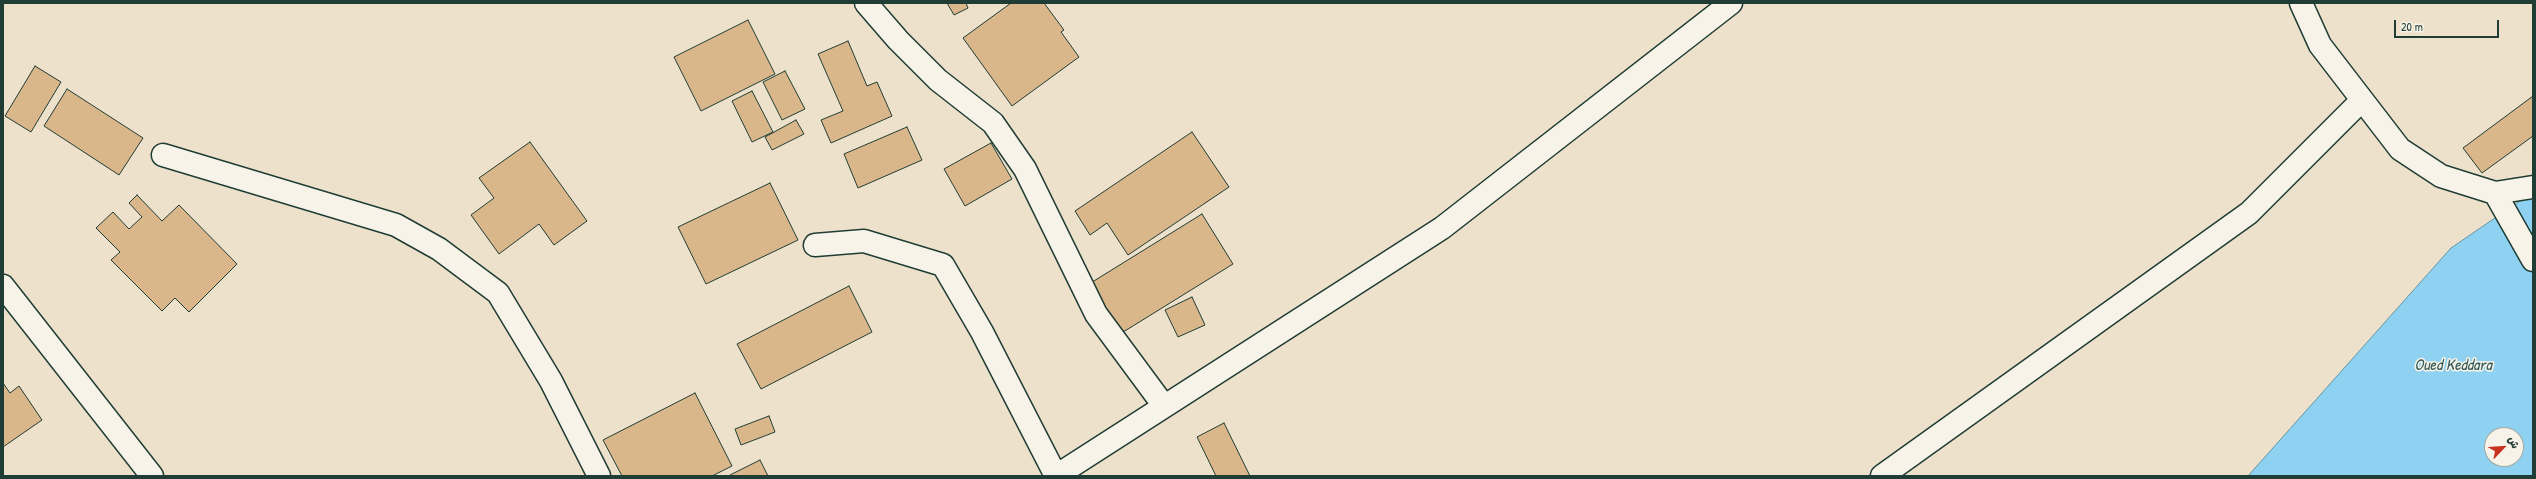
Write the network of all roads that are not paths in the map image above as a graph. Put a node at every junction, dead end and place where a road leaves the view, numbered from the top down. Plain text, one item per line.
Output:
1 (866, 3) edge
2 (1730, 3) edge
3 (2301, 3) edge
4 (2362, 100) junction
5 (163, 155) dead end
6 (2533, 187) edge
7 (2495, 193) junction
8 (815, 245) dead end
9 (2533, 260) edge
10 (3, 286) edge
11 (1164, 406) junction
12 (152, 476) edge
13 (599, 476) edge
14 (1056, 476) edge
15 (1882, 476) edge

1 - 11 street
2 - 11 street
3 - 4 street
4 - 7 street
4 - 15 street
5 - 13 street
6 - 7 street
7 - 9 street
8 - 14 street
10 - 12 street
11 - 14 street

